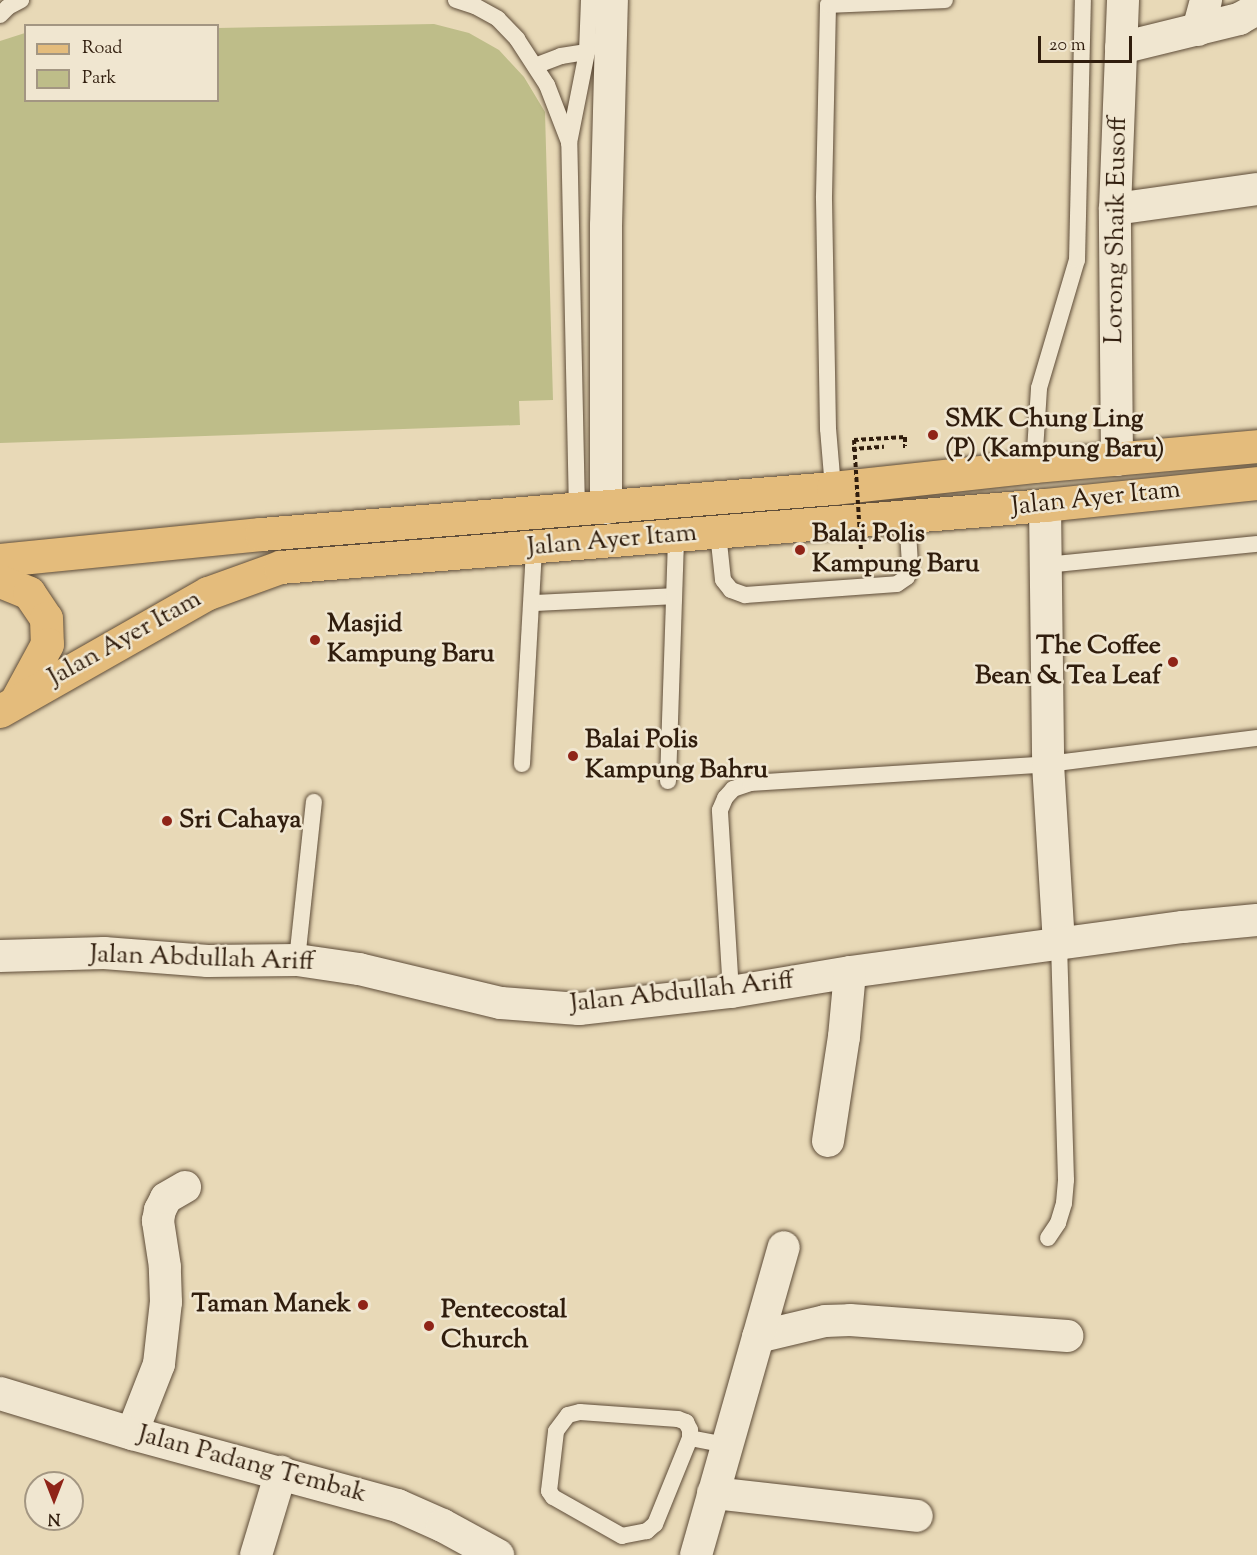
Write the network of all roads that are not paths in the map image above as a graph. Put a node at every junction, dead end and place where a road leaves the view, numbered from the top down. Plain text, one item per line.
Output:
1 (21, 0) edge
2 (456, 0) edge
3 (589, 0) edge
4 (612, 0) edge
5 (945, 0) edge
6 (1083, 0) edge
7 (1123, 0) edge
8 (1206, 0) edge
9 (828, 2) edge
10 (1257, 9) edge
11 (0, 15) edge
12 (1198, 30) junction
13 (1121, 48) junction
14 (587, 52) junction
15 (535, 66) junction
16 (569, 143) junction
17 (1257, 189) edge
18 (1115, 209) junction
19 (1257, 446) edge
20 (1117, 460) junction
21 (1034, 466) junction
22 (1257, 483) edge
23 (833, 488) junction
24 (1045, 505) junction
25 (591, 509) junction
26 (907, 515) junction
27 (717, 533) junction
28 (676, 537) junction
29 (1257, 544) edge
30 (534, 548) junction
31 (0, 560) edge
32 (1046, 565) junction
33 (0, 581) edge
34 (674, 596) junction
35 (533, 603) junction
36 (8, 706) edge
37 (1257, 738) edge
38 (522, 764) dead end
39 (1048, 764) junction
40 (668, 781) dead end
41 (314, 802) dead end
42 (1257, 921) edge
43 (1059, 945) junction
44 (0, 956) edge
45 (297, 960) junction
46 (850, 972) junction
47 (731, 992) junction
48 (828, 1141) dead end
49 (185, 1187) dead end
50 (1048, 1238) dead end
51 (784, 1247) dead end
52 (1067, 1336) dead end
53 (758, 1337) junction
54 (0, 1393) edge
55 (132, 1433) junction
56 (690, 1438) junction
57 (727, 1445) junction
58 (281, 1472) junction
59 (713, 1494) junction
60 (917, 1516) dead end
61 (256, 1555) edge
62 (497, 1555) edge
63 (696, 1555) edge

1 - 11 lane
2 - 15 lane
3 - 14 lane
4 - 25 street
5 - 9 lane
6 - 21 lane
7 - 13 street, Lorong Shaik Eusoff
8 - 12 street
9 - 23 lane
10 - 12 street
12 - 13 street
13 - 18 street, Lorong Shaik Eusoff
14 - 15 lane
14 - 16 lane
15 - 16 lane
16 - 25 lane
17 - 18 street
18 - 20 street, Lorong Shaik Eusoff
19 - 20 main road, Jalan Ayer Itam
20 - 21 main road, Jalan Ayer Itam
21 - 23 main road, Jalan Ayer Itam
22 - 24 main road, Jalan Ayer Itam
23 - 25 main road, Jalan Ayer Itam
24 - 26 main road, Jalan Ayer Itam
24 - 32 street
25 - 31 main road, Jalan Ayer Itam
26 - 27 main road, Jalan Ayer Itam
26 - 27 lane
27 - 28 main road, Jalan Ayer Itam
28 - 30 main road, Jalan Ayer Itam
28 - 34 lane
29 - 32 lane
30 - 35 lane
30 - 36 main road, Jalan Ayer Itam
32 - 39 street
33 - 36 main road
34 - 35 lane
34 - 40 lane
35 - 38 lane
37 - 39 lane
39 - 43 street
39 - 47 lane
41 - 45 lane
42 - 43 street, Jalan Abdullah Ariff
43 - 46 street, Jalan Abdullah Ariff
43 - 50 lane
44 - 45 street, Jalan Abdullah Ariff
45 - 47 street, Jalan Abdullah Ariff
46 - 47 street, Jalan Abdullah Ariff
46 - 48 street
49 - 55 street
51 - 53 street
52 - 53 street
53 - 57 street
54 - 55 street, Jalan Padang Tembak
55 - 58 street, Jalan Padang Tembak
56 - 56 lane
56 - 57 lane
57 - 59 street
58 - 61 street
58 - 62 street, Jalan Padang Tembak
59 - 60 street
59 - 63 street

